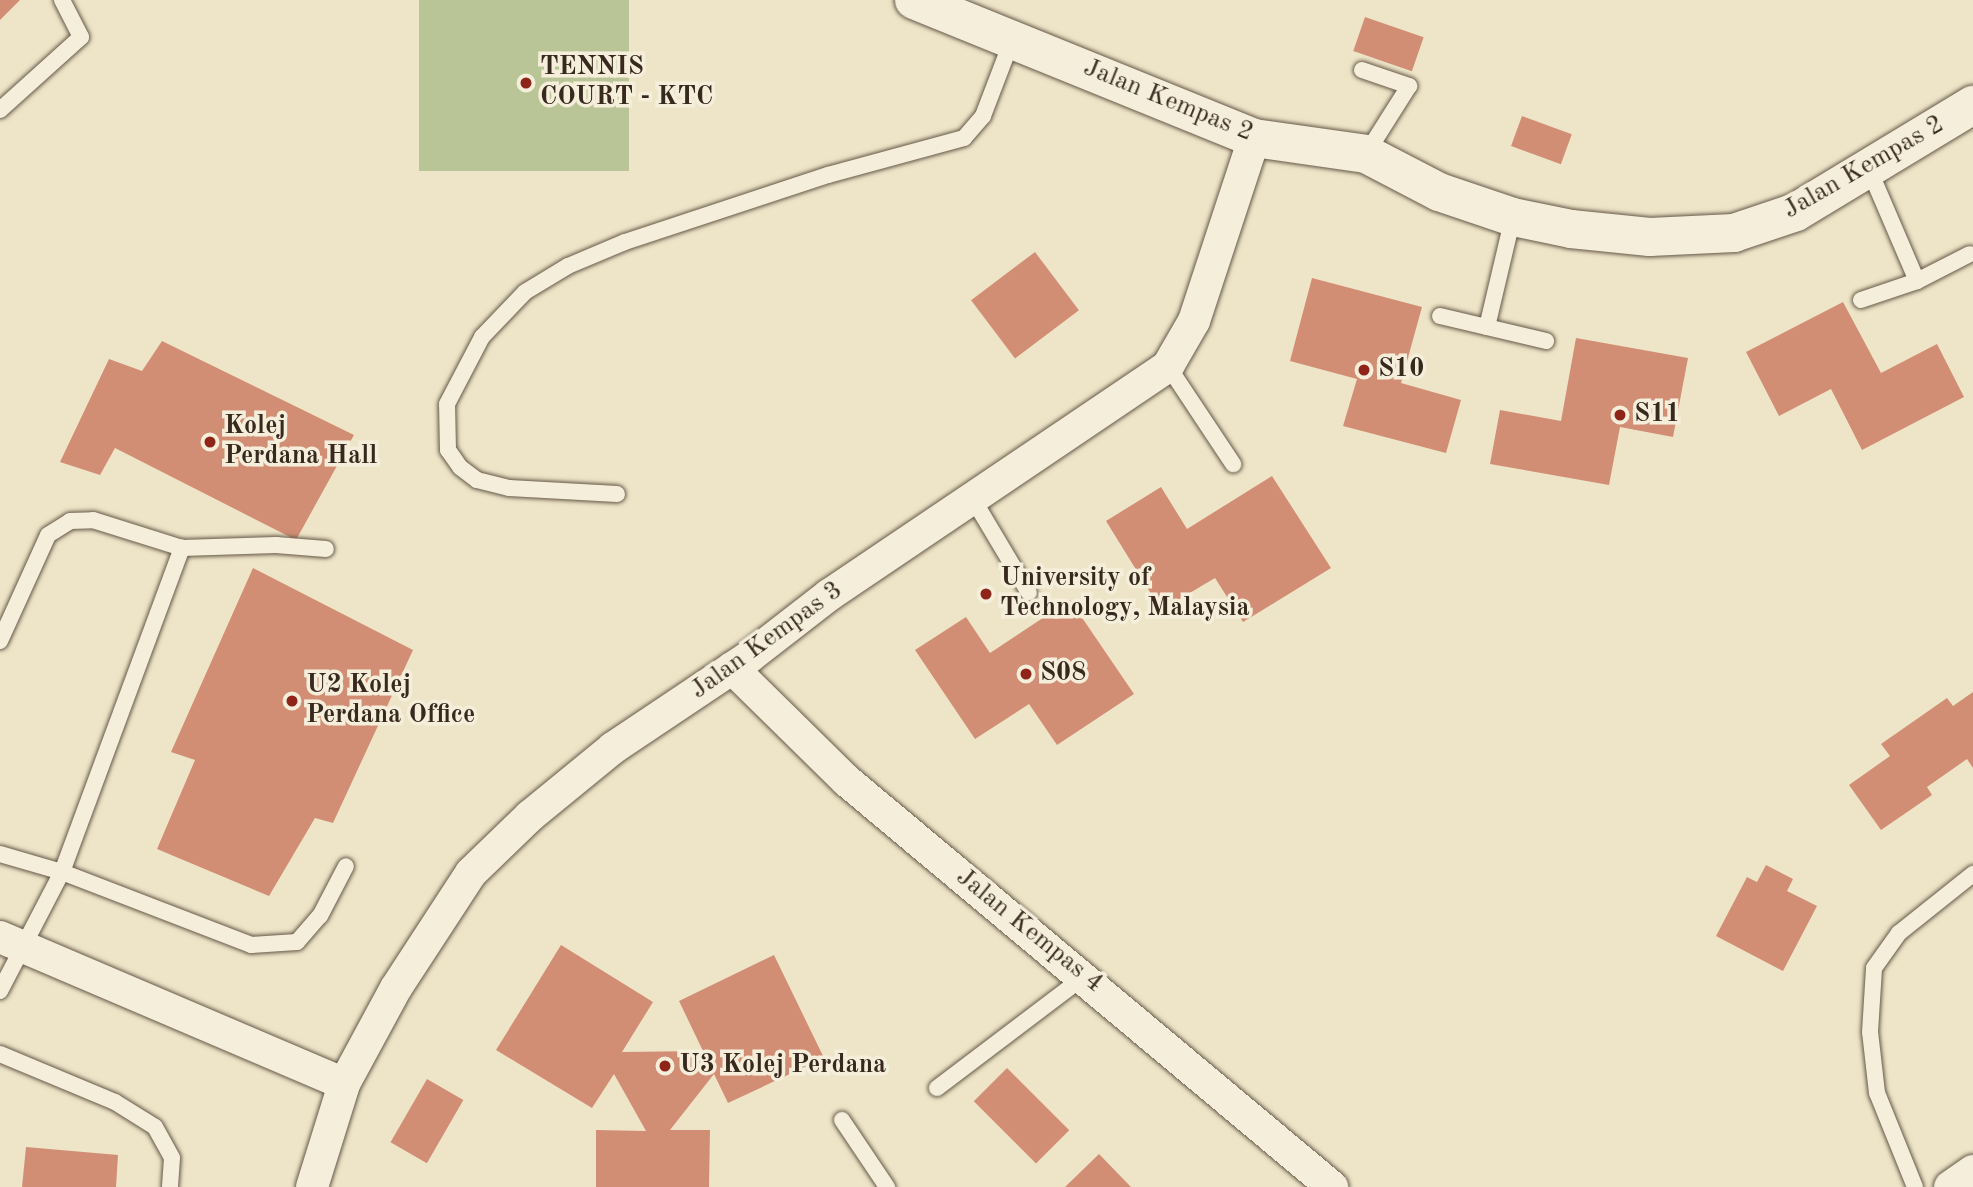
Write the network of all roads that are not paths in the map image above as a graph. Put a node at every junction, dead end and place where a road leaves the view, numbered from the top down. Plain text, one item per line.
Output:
1 (62, 0) edge
2 (937, 4) edge
3 (1013, 38) junction
4 (1362, 70) dead end
5 (1973, 105) edge
6 (0, 110) edge
7 (1254, 138) junction
8 (1366, 155) junction
9 (1869, 169) junction
10 (1513, 217) junction
11 (1970, 254) dead end
12 (1917, 281) junction
13 (1861, 300) dead end
14 (1440, 317) dead end
15 (1487, 327) junction
16 (1546, 341) dead end
17 (1168, 366) junction
18 (1233, 464) dead end
19 (617, 494) dead end
20 (973, 499) junction
21 (182, 548) junction
22 (326, 549) dead end
23 (1029, 593) dead end
24 (0, 641) edge
25 (732, 668) junction
26 (0, 854) edge
27 (346, 866) dead end
28 (62, 872) junction
29 (1973, 874) edge
30 (13, 942) edge
31 (1085, 976) junction
32 (0, 991) edge
33 (0, 1054) edge
34 (344, 1084) junction
35 (937, 1088) dead end
36 (842, 1121) dead end
37 (1973, 1171) edge
38 (170, 1187) edge
39 (312, 1187) edge
40 (887, 1187) edge
41 (1332, 1187) edge
42 (1915, 1187) edge
43 (1950, 1187) edge

1 - 6 lane
2 - 3 street, Jalan Kempas 2
3 - 7 street, Jalan Kempas 2
3 - 19 lane
4 - 8 lane
5 - 9 street, Jalan Kempas 2
7 - 8 street, Jalan Kempas 2
7 - 17 street, Jalan Kempas 3
8 - 10 street, Jalan Kempas 2
9 - 10 street, Jalan Kempas 2
9 - 12 lane
10 - 15 lane
11 - 12 lane
12 - 13 lane
14 - 15 lane
15 - 16 lane
17 - 18 lane
17 - 20 street, Jalan Kempas 3
20 - 23 lane
20 - 25 street, Jalan Kempas 3
21 - 22 lane
21 - 24 lane
21 - 28 lane
25 - 31 street, Jalan Kempas 4
25 - 34 street, Jalan Kempas 3
26 - 28 lane
27 - 28 lane
28 - 30 lane
29 - 42 lane
30 - 32 lane
30 - 34 street
31 - 35 lane
31 - 41 street, Jalan Kempas 4
33 - 38 lane
34 - 39 street, Jalan Kempas 3
36 - 40 lane
37 - 43 street

